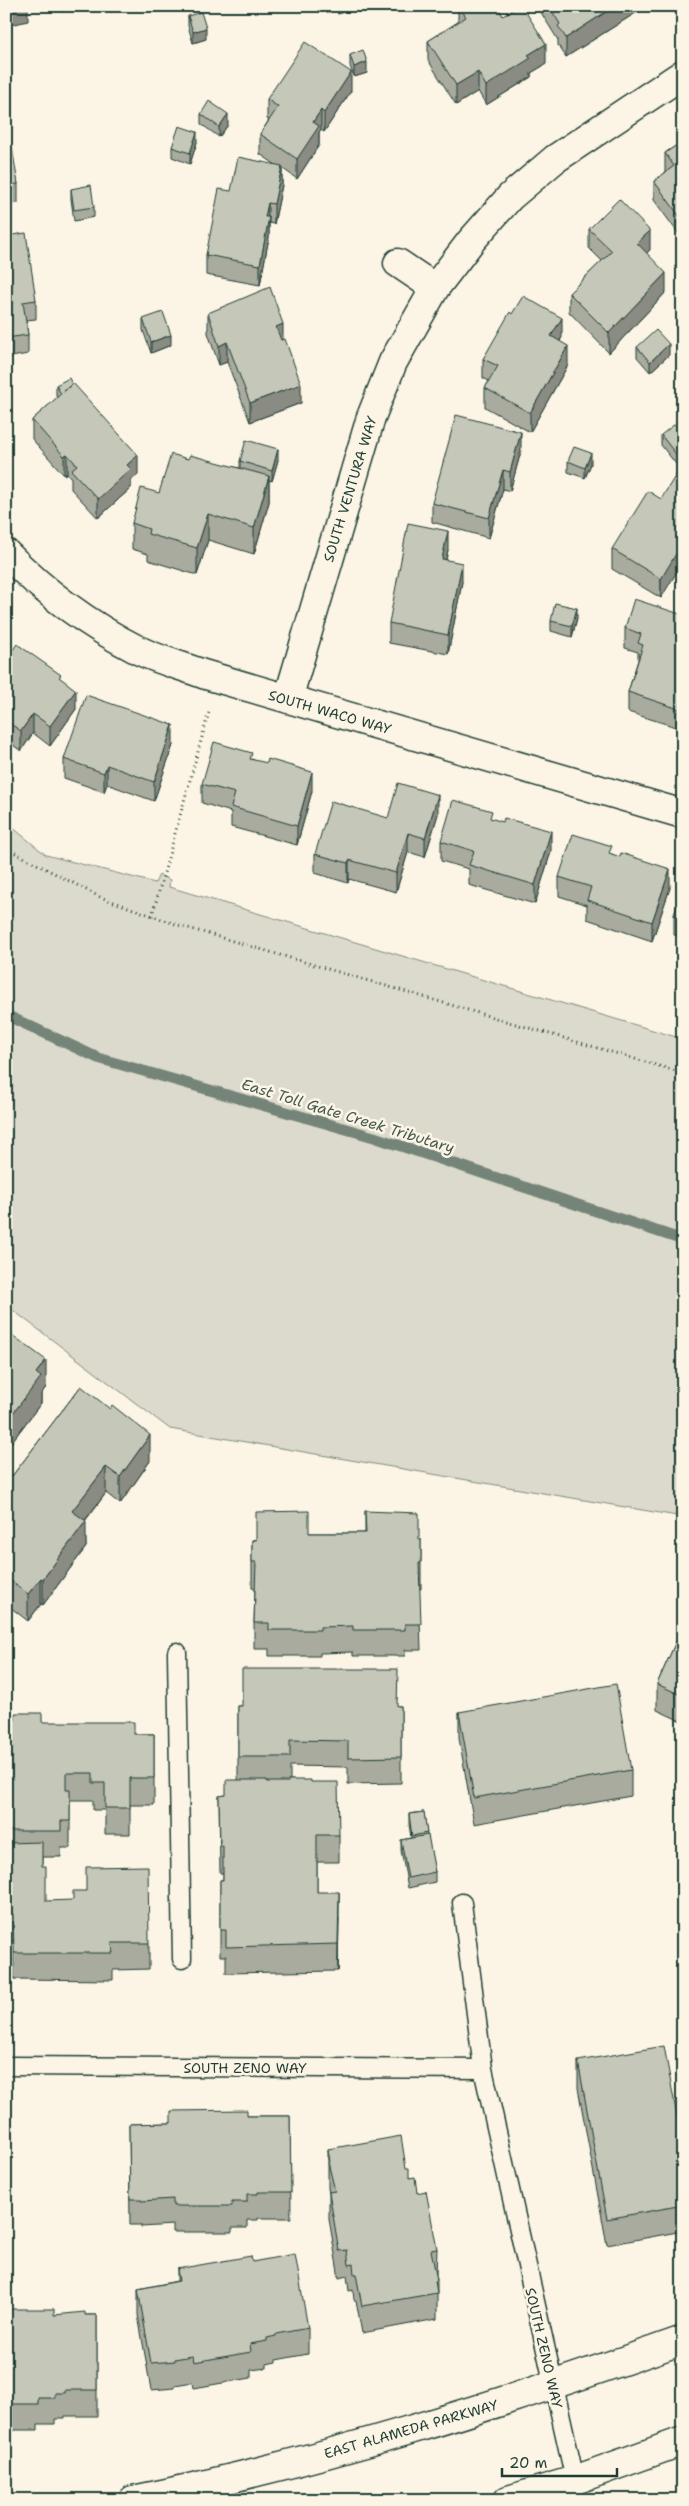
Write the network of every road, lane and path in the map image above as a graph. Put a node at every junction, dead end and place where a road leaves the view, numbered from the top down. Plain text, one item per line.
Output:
1 (683, 74) edge
2 (398, 263) dead end
3 (435, 288) junction
4 (6, 553) edge
5 (288, 699) junction
6 (211, 704) dead end
7 (683, 814) edge
8 (6, 848) edge
9 (152, 916) junction
10 (683, 1073) edge
11 (177, 1652) dead end
12 (462, 1903) dead end
13 (182, 1959) dead end
14 (6, 2066) edge
15 (484, 2069) junction
16 (683, 2340) edge
17 (553, 2386) junction
18 (683, 2440) edge
19 (575, 2480) junction
20 (133, 2500) edge
21 (508, 2500) edge

1 - 3 street, SOUTH VENTURA WAY
2 - 3 street
3 - 5 street, SOUTH VENTURA WAY
4 - 5 street, SOUTH WACO WAY
5 - 7 street, SOUTH WACO WAY
6 - 9 path
8 - 9 path
9 - 10 path
11 - 13 lane
12 - 15 lane, SOUTH ZENO WAY
14 - 15 lane, SOUTH ZENO WAY
15 - 17 lane, SOUTH ZENO WAY
16 - 17 street, EAST ALAMEDA PARKWAY
17 - 19 lane, SOUTH ZENO WAY
17 - 20 street, EAST ALAMEDA PARKWAY
18 - 19 street
19 - 21 street

